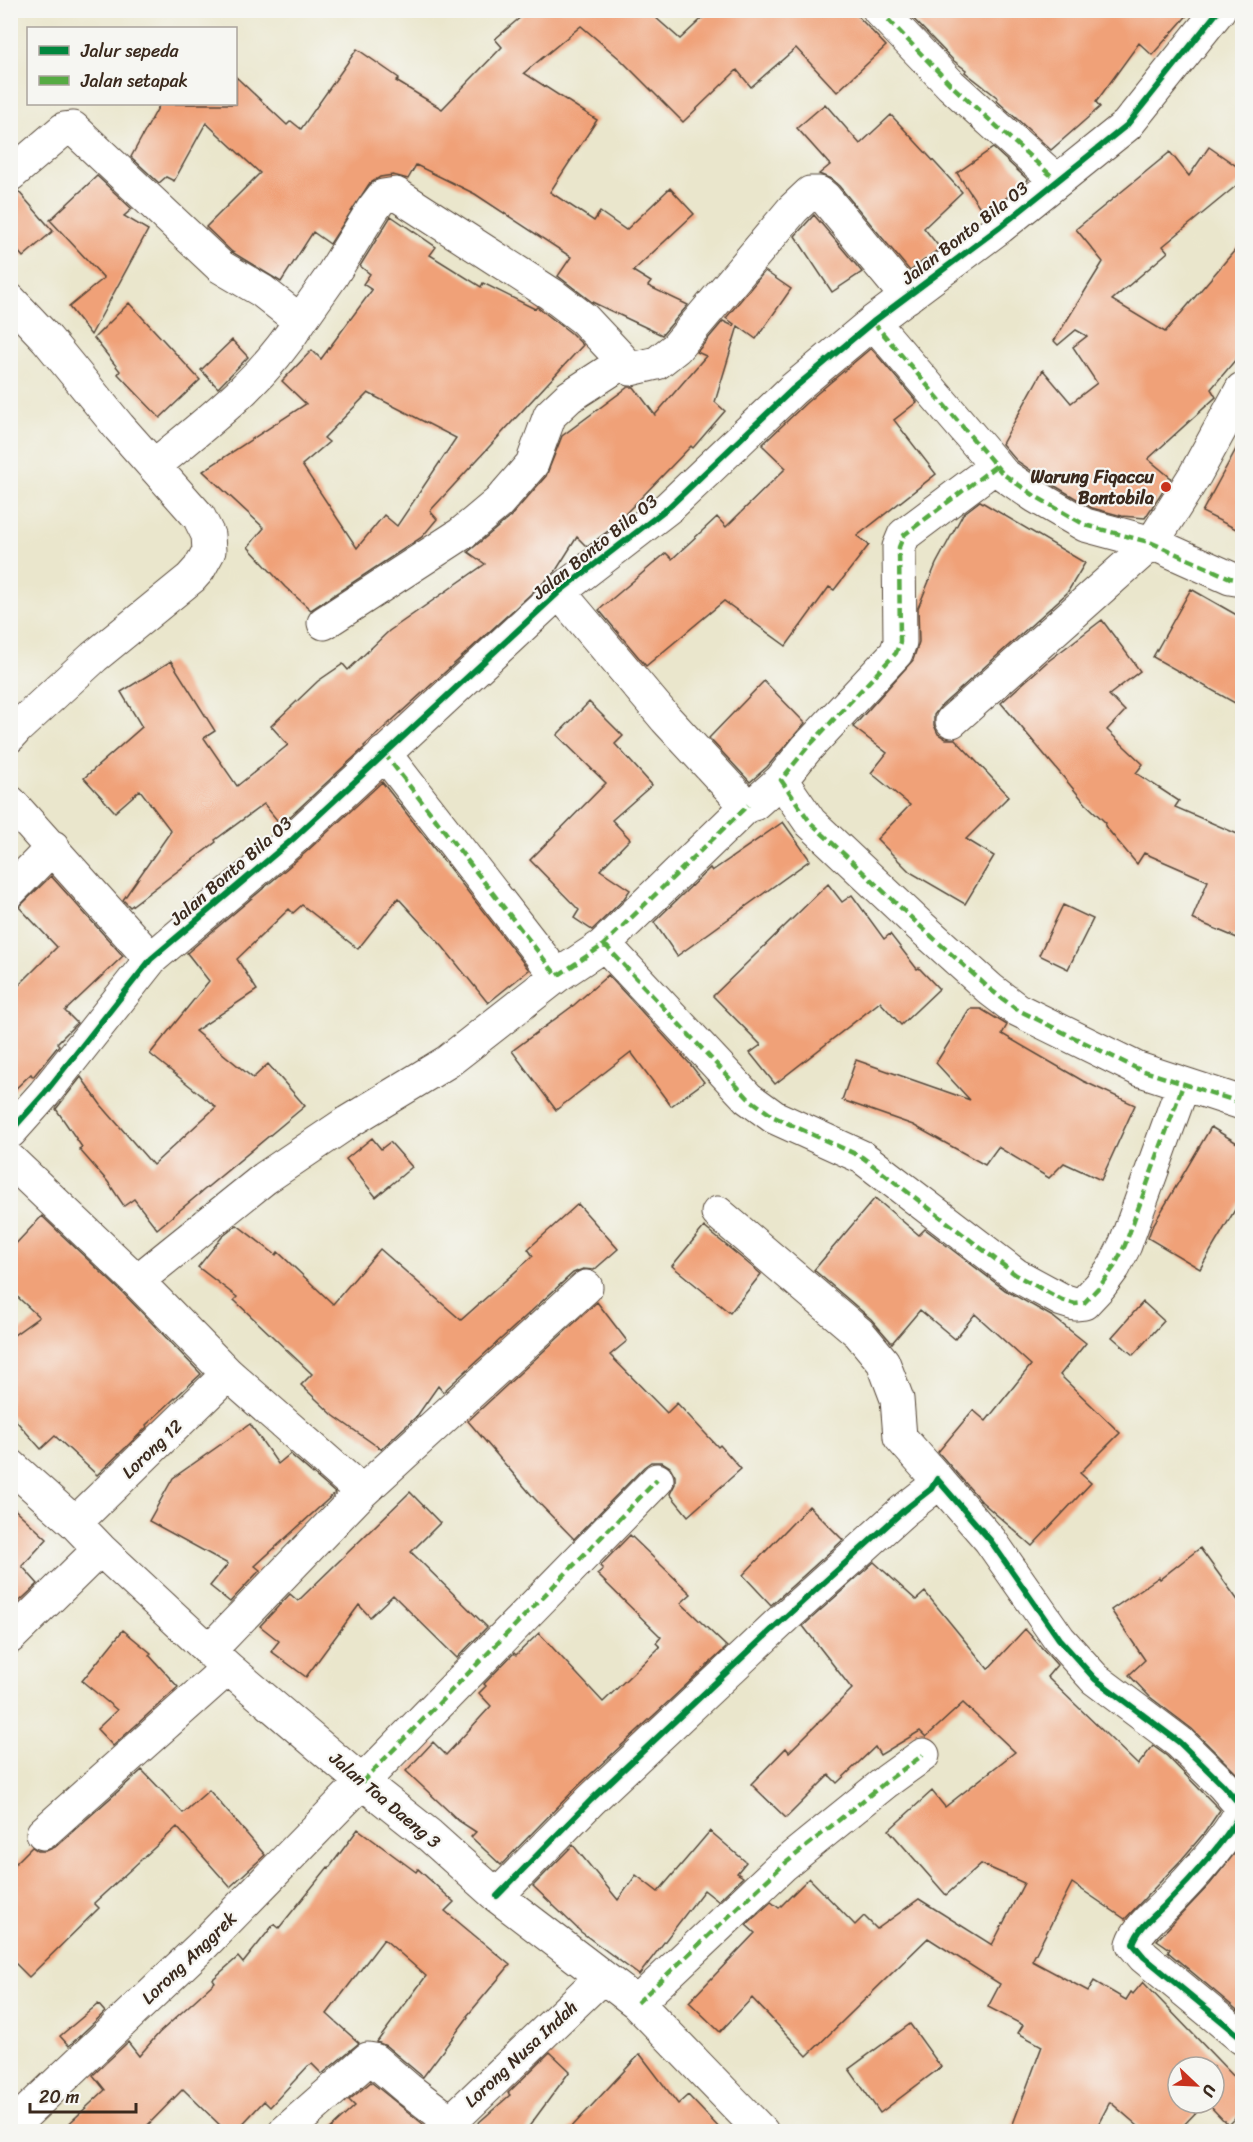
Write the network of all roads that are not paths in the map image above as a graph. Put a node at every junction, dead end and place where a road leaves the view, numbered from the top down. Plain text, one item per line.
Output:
1 (879, 10) edge
2 (1219, 10) edge
3 (10, 176) edge
4 (1056, 180) junction
5 (907, 297) junction
6 (10, 300) edge
7 (300, 321) junction
8 (873, 322) junction
9 (623, 363) junction
10 (1242, 389) edge
11 (154, 466) junction
12 (996, 466) junction
13 (1152, 543) junction
14 (1242, 580) edge
15 (559, 592) junction
16 (324, 623) dead end
17 (952, 721) dead end
18 (10, 736) edge
19 (384, 753) junction
20 (781, 780) junction
21 (10, 802) edge
22 (748, 805) junction
23 (53, 847) junction
24 (10, 891) edge
25 (602, 946) junction
26 (152, 959) junction
27 (557, 976) junction
28 (1183, 1085) junction
29 (1242, 1103) edge
30 (10, 1132) edge
31 (10, 1160) edge
32 (718, 1213) dead end
33 (136, 1281) junction
34 (586, 1287) dead end
35 (228, 1374) junction
36 (10, 1465) edge
37 (938, 1479) junction
38 (657, 1480) dead end
39 (362, 1492) junction
40 (75, 1523) junction
41 (100, 1549) junction
42 (10, 1637) edge
43 (219, 1659) junction
44 (923, 1755) dead end
45 (362, 1782) junction
46 (43, 1833) dead end
47 (497, 1896) junction
48 (602, 1977) junction
49 (637, 2003) junction
50 (1242, 2038) edge
51 (445, 2126) edge
52 (10, 2128) edge
53 (285, 2132) edge
54 (762, 2132) edge

1 - 4 street
2 - 4 street, Jalan Bonto Bila 03
3 - 7 street
4 - 5 street, Jalan Bonto Bila 03
5 - 8 street, Jalan Bonto Bila 03
5 - 9 street
6 - 11 street
7 - 9 street
7 - 11 street
8 - 12 street
8 - 15 street, Jalan Bonto Bila 03
9 - 16 street
10 - 13 street
11 - 18 street
12 - 13 street
12 - 20 street
13 - 14 street
13 - 17 street
15 - 19 street, Jalan Bonto Bila 03
15 - 22 street
19 - 26 street, Jalan Bonto Bila 03
19 - 27 street
20 - 22 street
20 - 28 street
21 - 23 street
22 - 25 street
23 - 24 street
23 - 26 street
25 - 27 street
25 - 28 street
26 - 30 street, Jalan Bonto Bila 03
27 - 33 street
28 - 29 street
31 - 33 street
32 - 37 street
33 - 35 street
34 - 39 street
35 - 39 street
35 - 40 street, Lorong 12
36 - 40 street, Jalan Toa Daeng 3
37 - 47 street
37 - 50 street
38 - 45 street, Lorong Anggrek
39 - 43 street
40 - 41 street, Jalan Toa Daeng 3
41 - 42 street
41 - 43 street, Jalan Toa Daeng 3
43 - 45 street, Jalan Toa Daeng 3
43 - 46 street
44 - 49 street
45 - 47 street, Jalan Toa Daeng 3
45 - 52 street, Lorong Anggrek
47 - 48 street, Jalan Toa Daeng 3
48 - 49 street, Jalan Toa Daeng 3
48 - 51 street, Lorong Nusa Indah
49 - 54 street, Jalan Toa Daeng 3
51 - 53 street

